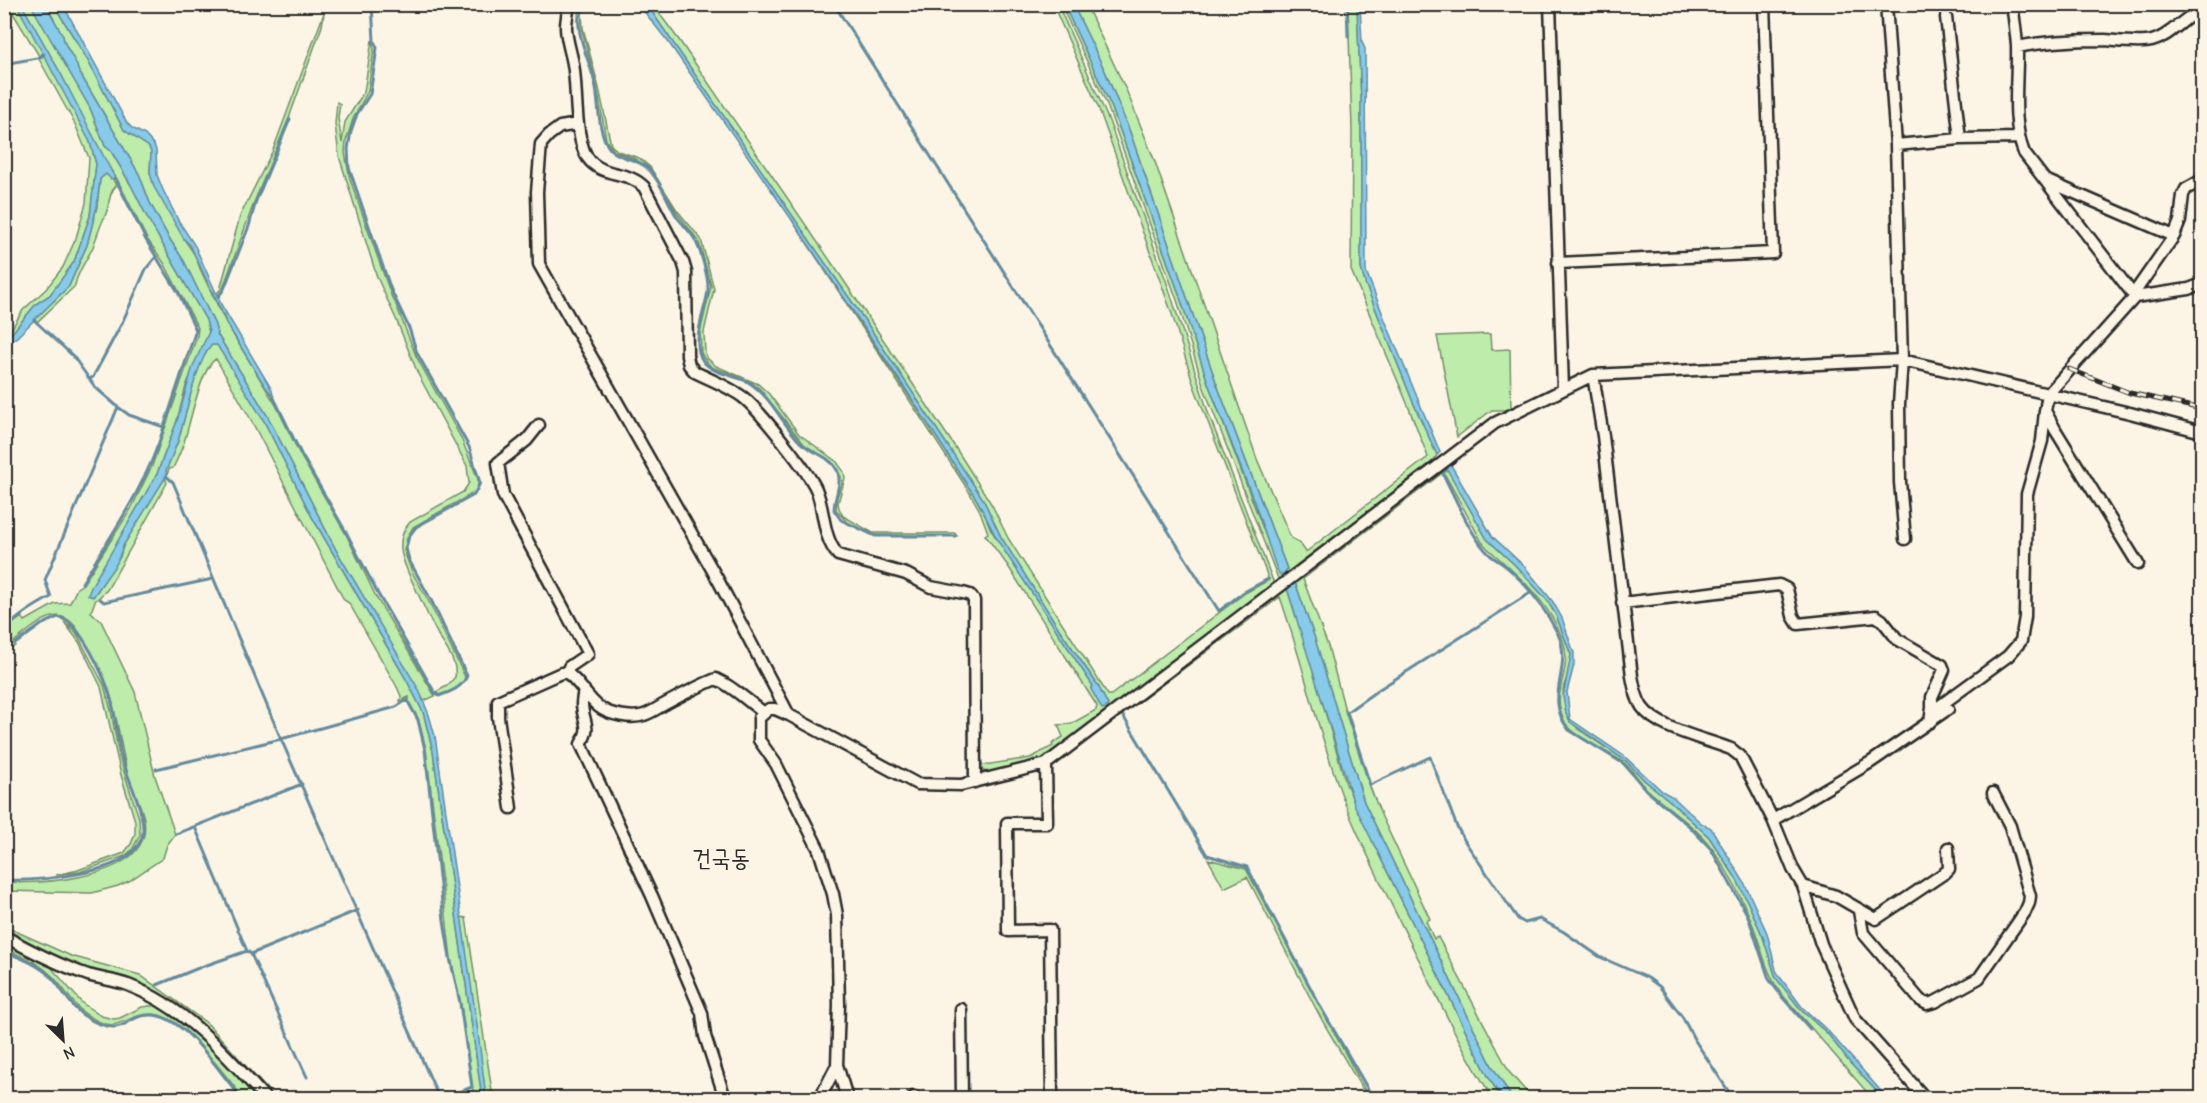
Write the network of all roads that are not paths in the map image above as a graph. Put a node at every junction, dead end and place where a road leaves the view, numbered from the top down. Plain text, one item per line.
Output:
1 (569, 4) edge
2 (1550, 4) edge
3 (1764, 4) edge
4 (1886, 4) edge
5 (2012, 4) edge
6 (2202, 9) edge
7 (1946, 17) dead end
8 (2017, 47) junction
9 (578, 124) junction
10 (2018, 138) junction
11 (1960, 139) junction
12 (1896, 145) junction
13 (2043, 179) junction
14 (2202, 180) edge
15 (2174, 237) junction
16 (1558, 263) junction
17 (2202, 284) edge
18 (2135, 297) junction
19 (1902, 360) junction
20 (1593, 375) junction
21 (1563, 389) junction
22 (2048, 394) junction
23 (2045, 411) junction
24 (539, 425) dead end
25 (2202, 432) edge
26 (1905, 539) dead end
27 (2138, 564) dead end
28 (1622, 603) junction
29 (567, 673) junction
30 (584, 690) junction
31 (1948, 710) dead end
32 (763, 712) junction
33 (789, 716) junction
34 (1930, 722) junction
35 (1046, 764) junction
36 (975, 782) junction
37 (1993, 793) dead end
38 (511, 808) dead end
39 (1773, 820) junction
40 (1948, 848) dead end
41 (1803, 886) junction
42 (1860, 910) junction
43 (4, 936) edge
44 (961, 1009) dead end
45 (837, 1065) junction
46 (265, 1098) edge
47 (725, 1098) edge
48 (820, 1098) edge
49 (847, 1098) edge
50 (962, 1098) edge
51 (1052, 1098) edge
52 (1924, 1098) edge

1 - 9 street
2 - 16 street
3 - 16 street
4 - 12 street
5 - 8 street
6 - 8 street
7 - 11 street
8 - 10 street
9 - 33 street
9 - 36 street
10 - 11 street
10 - 13 street
11 - 12 street
12 - 19 street
13 - 15 street
13 - 18 street
14 - 15 street
15 - 18 street
16 - 21 street
17 - 18 street
18 - 22 street
19 - 20 street
19 - 22 street
19 - 26 street
20 - 21 street
20 - 28 street
21 - 35 street
22 - 23 street
22 - 25 street
23 - 27 street
23 - 34 street
24 - 29 street
28 - 34 street
28 - 39 street
29 - 30 street
29 - 38 street
30 - 32 street
30 - 47 street
31 - 34 street
32 - 33 street
32 - 45 street
33 - 36 street
34 - 39 street
35 - 36 street
35 - 51 street
37 - 42 street
39 - 41 street
40 - 42 street
41 - 42 street
41 - 52 street
43 - 46 street
44 - 50 street
45 - 48 street
45 - 49 street

